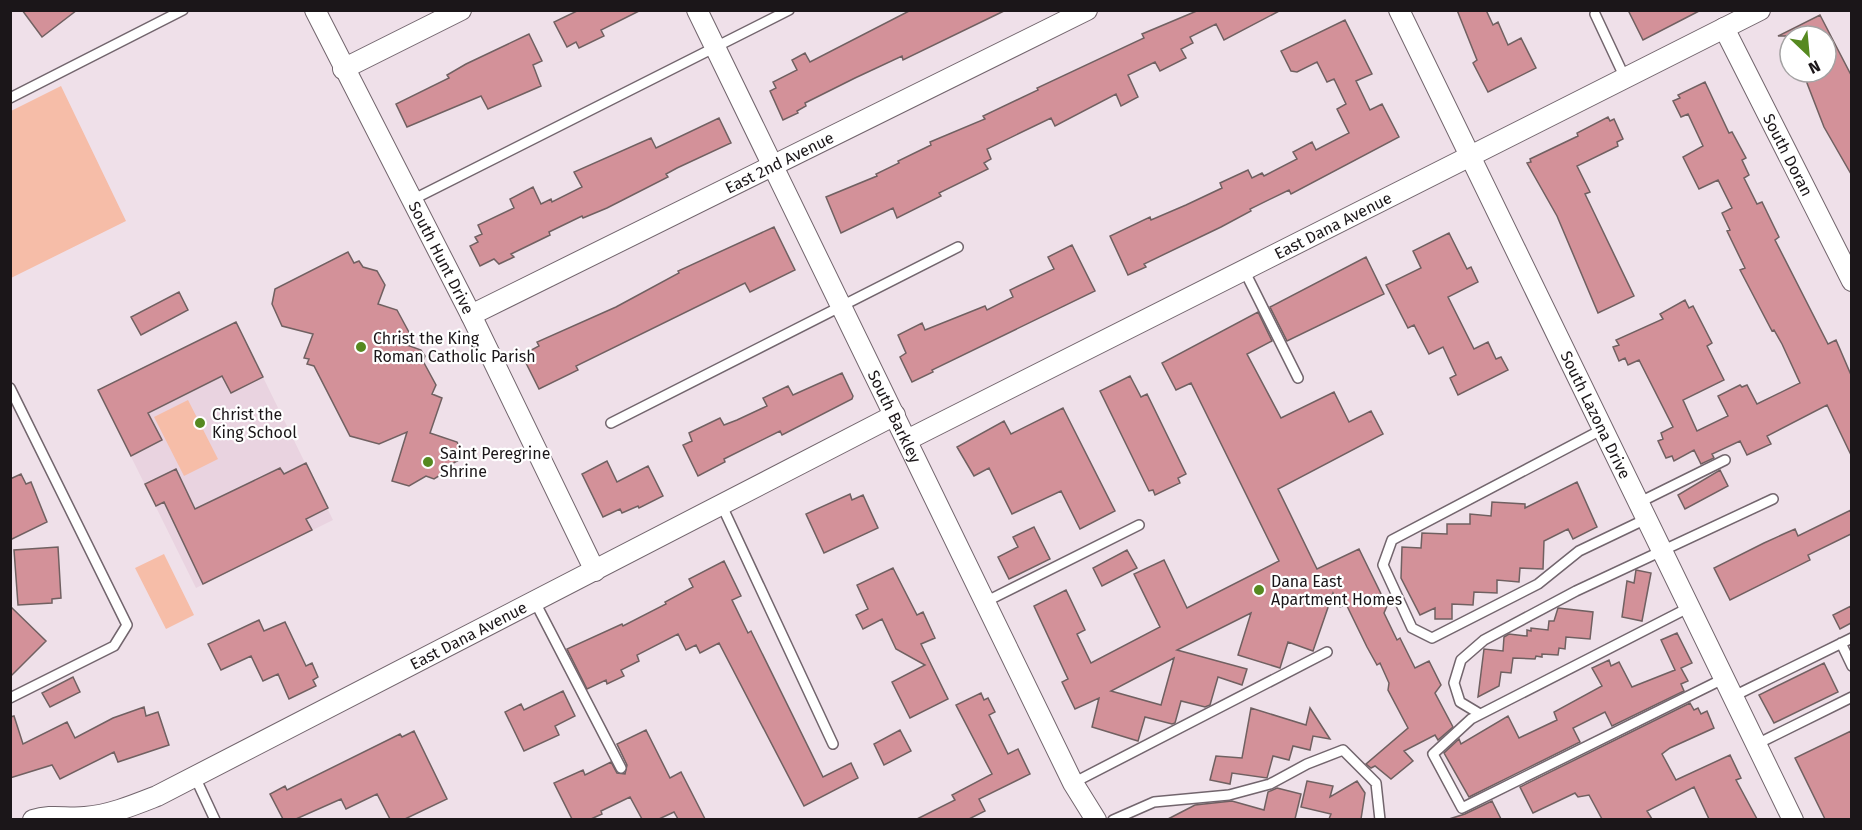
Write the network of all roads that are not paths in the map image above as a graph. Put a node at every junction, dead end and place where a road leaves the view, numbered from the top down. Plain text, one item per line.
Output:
1 (183, 10) edge
2 (315, 10) edge
3 (461, 10) edge
4 (697, 10) edge
5 (789, 10) edge
6 (1087, 10) edge
7 (1399, 10) edge
8 (1760, 10) edge
9 (1596, 14) dead end
10 (1732, 20) edge
11 (715, 48) junction
12 (344, 69) junction
13 (1625, 78) junction
14 (10, 98) edge
15 (1469, 157) junction
16 (773, 165) junction
17 (411, 200) junction
18 (958, 247) dead end
19 (1244, 270) junction
20 (1851, 281) edge
21 (842, 306) junction
22 (471, 315) junction
23 (1298, 378) dead end
24 (10, 388) edge
25 (895, 415) junction
26 (612, 423) dead end
27 (1603, 429) junction
28 (907, 440) junction
29 (1725, 460) dead end
30 (1773, 499) dead end
31 (722, 506) junction
32 (1642, 511) junction
33 (1139, 525) dead end
34 (1663, 552) junction
35 (595, 571) junction
36 (535, 602) junction
37 (985, 602) junction
38 (1690, 607) junction
39 (1851, 638) edge
40 (1840, 643) junction
41 (1327, 652) dead end
42 (1851, 666) edge
43 (1729, 687) junction
44 (1851, 697) edge
45 (10, 698) edge
46 (1480, 714) junction
47 (833, 744) dead end
48 (1757, 744) junction
49 (621, 768) dead end
50 (195, 777) junction
51 (1073, 783) junction
52 (85, 818) edge
53 (1091, 818) edge
54 (33, 819) edge
55 (215, 819) edge
56 (1113, 819) edge
57 (1380, 819) edge
58 (1793, 819) edge

1 - 14 lane
2 - 12 street, South Hunt Drive
3 - 12 street
4 - 11 street, South Barkley
5 - 11 lane
6 - 16 street, East 2nd Avenue
7 - 15 street, South Lazona Drive
8 - 10 street, East Dana Avenue
9 - 13 lane
10 - 13 street, East Dana Avenue
10 - 20 street, South Doran
11 - 16 street, South Barkley
11 - 17 lane
12 - 17 street, South Hunt Drive
13 - 15 street, East Dana Avenue
15 - 19 street, East Dana Avenue
15 - 27 street, South Lazona Drive
16 - 21 street, South Barkley
16 - 22 street, East 2nd Avenue
17 - 22 street, South Hunt Drive
18 - 21 lane
19 - 23 lane
19 - 28 street, East Dana Avenue
21 - 25 street, South Barkley
21 - 26 lane
22 - 35 street, South Hunt Drive
24 - 45 lane
25 - 28 street, South Barkley
25 - 31 street, East Dana Avenue
27 - 32 street, South Lazona Drive
27 - 32 lane
28 - 37 street, South Barkley
29 - 32 lane
30 - 34 lane
31 - 35 street, East Dana Avenue
31 - 47 lane
32 - 34 street, South Lazona Drive
33 - 37 lane
34 - 38 street, South Lazona Drive
34 - 46 lane
35 - 36 street, East Dana Avenue
36 - 49 lane
36 - 50 street, East Dana Avenue
37 - 51 street, South Barkley
38 - 43 street, South Lazona Drive
38 - 46 lane
39 - 40 lane
40 - 42 lane
40 - 43 lane
41 - 51 lane
43 - 46 lane
43 - 48 street, South Lazona Drive
44 - 48 lane
48 - 58 street, South Lazona Drive
50 - 52 street, East Dana Avenue
50 - 55 lane
51 - 53 street, South Barkley
52 - 54 street, East Dana Avenue
56 - 57 lane

